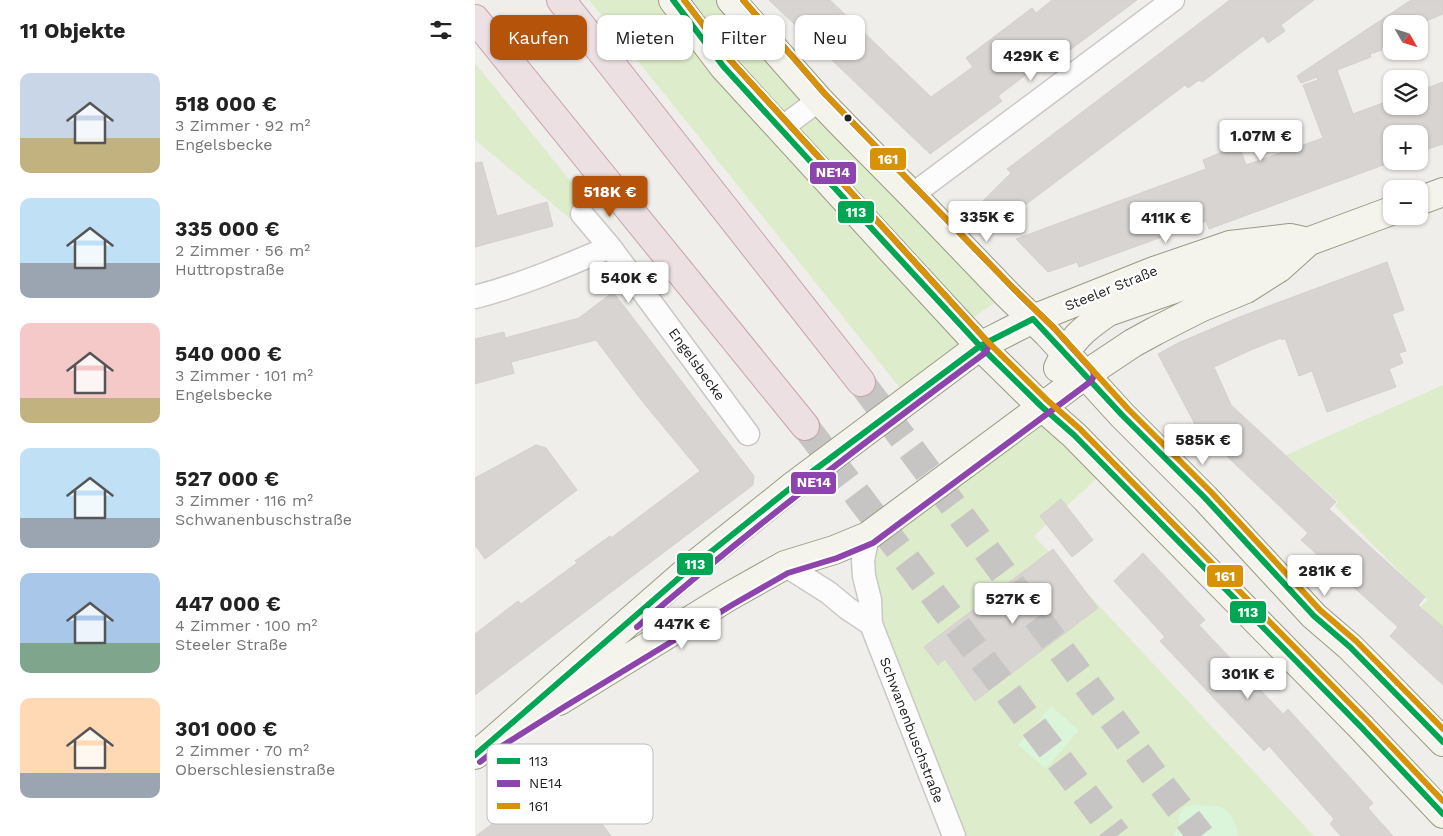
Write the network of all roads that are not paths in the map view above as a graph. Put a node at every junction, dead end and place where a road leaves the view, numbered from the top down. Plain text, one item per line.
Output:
1 (561, 0) edge
2 (673, 0) edge
3 (731, 0) edge
4 (1173, 0) edge
5 (475, 19) edge
6 (819, 100) junction
7 (780, 129) junction
8 (1443, 192) edge
9 (912, 195) junction
10 (1428, 198) edge
11 (582, 214) dead end
12 (1383, 214) edge
13 (1308, 242) junction
14 (610, 246) junction
15 (475, 298) edge
16 (1033, 319) junction
17 (980, 346) junction
18 (1065, 352) junction
19 (1085, 375) junction
20 (861, 382) tunnel mouth
21 (1041, 406) junction
22 (805, 426) tunnel mouth
23 (748, 434) dead end
24 (868, 536) junction
25 (785, 565) junction
26 (871, 624) junction
27 (1443, 742) edge
28 (488, 744) edge
29 (490, 744) edge
30 (1443, 814) edge
31 (954, 836) edge

1 - 20 highway
2 - 7 main road
3 - 6 main road
4 - 9 street
5 - 22 highway
6 - 7 street
6 - 9 main road
7 - 17 main road
8 - 10 main road
9 - 16 main road
11 - 14 street, Engelsbecke
12 - 13 main road, Steeler Straße
13 - 16 main road, Steeler Straße
13 - 18 main road, Steeler Straße
13 - 19 main road, Steeler Straße
14 - 15 street
14 - 23 street, Engelsbecke
16 - 17 main road, Steeler Straße
16 - 18 main road
17 - 21 main road
17 - 28 main road, Steeler Straße
18 - 19 main road
18 - 21 main road, Steeler Straße
19 - 21 main road, Steeler Straße
19 - 27 main road
21 - 24 main road, Steeler Straße
21 - 30 main road
24 - 25 main road, Steeler Straße
24 - 26 street, Schwanenbuschstraße
25 - 26 street
25 - 29 main road, Steeler Straße
26 - 31 street, Schwanenbuschstraße

